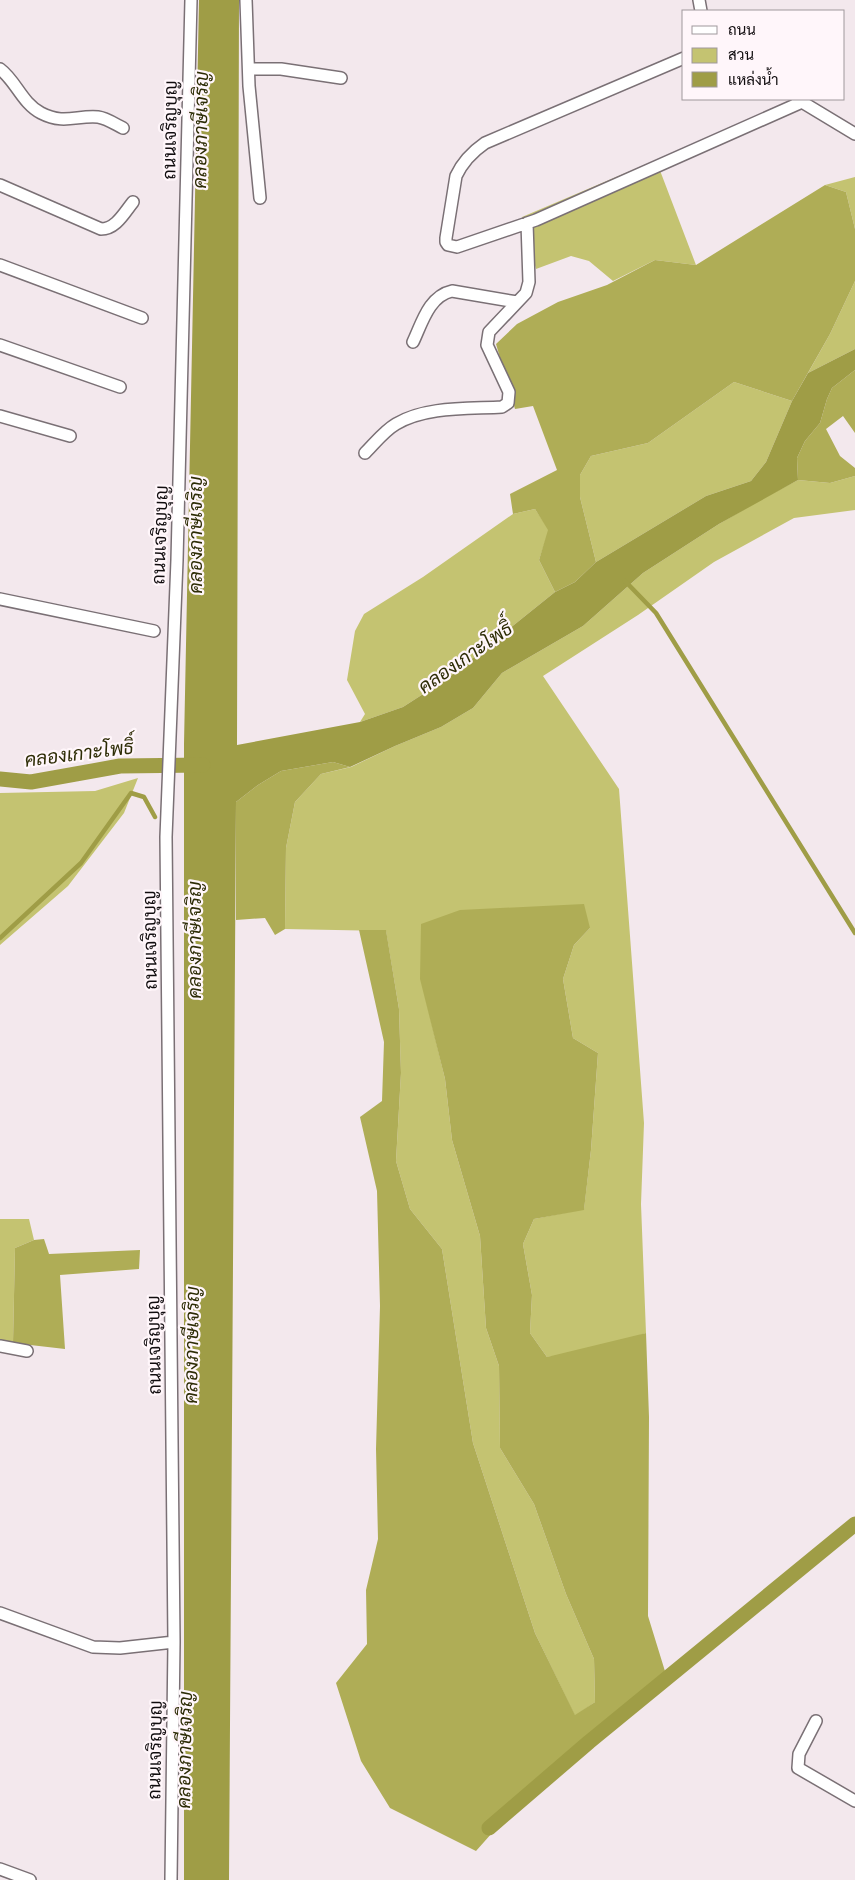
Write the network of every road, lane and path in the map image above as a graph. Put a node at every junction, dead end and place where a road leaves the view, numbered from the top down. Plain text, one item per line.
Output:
1 (191, 0) edge
2 (246, 0) edge
3 (682, 59) edge
4 (0, 69) edge
5 (248, 69) junction
6 (341, 78) dead end
7 (799, 100) edge
8 (123, 128) dead end
9 (855, 134) edge
10 (0, 185) edge
11 (260, 198) dead end
12 (133, 202) dead end
13 (527, 223) junction
14 (0, 265) edge
15 (516, 302) junction
16 (142, 318) dead end
17 (412, 342) dead end
18 (0, 345) edge
19 (120, 387) dead end
20 (0, 416) edge
21 (70, 436) dead end
22 (365, 453) dead end
23 (0, 599) edge
24 (154, 631) dead end
25 (0, 1346) edge
26 (27, 1351) dead end
27 (0, 1614) edge
28 (174, 1642) junction
29 (816, 1721) dead end
30 (855, 1801) edge
31 (0, 1870) edge
32 (30, 1880) edge
33 (171, 1880) edge

1 - 28 street, ถนนเจริญบุญ
2 - 5 street
3 - 13 street
4 - 8 street
5 - 6 street
5 - 11 street
7 - 9 street
7 - 13 street
10 - 12 street
13 - 15 street
14 - 16 street
15 - 17 street
15 - 22 street
18 - 19 street
20 - 21 street
23 - 24 street
25 - 26 street
27 - 28 street
28 - 33 street, ถนนเจริญบุญ
29 - 30 street
31 - 32 street

